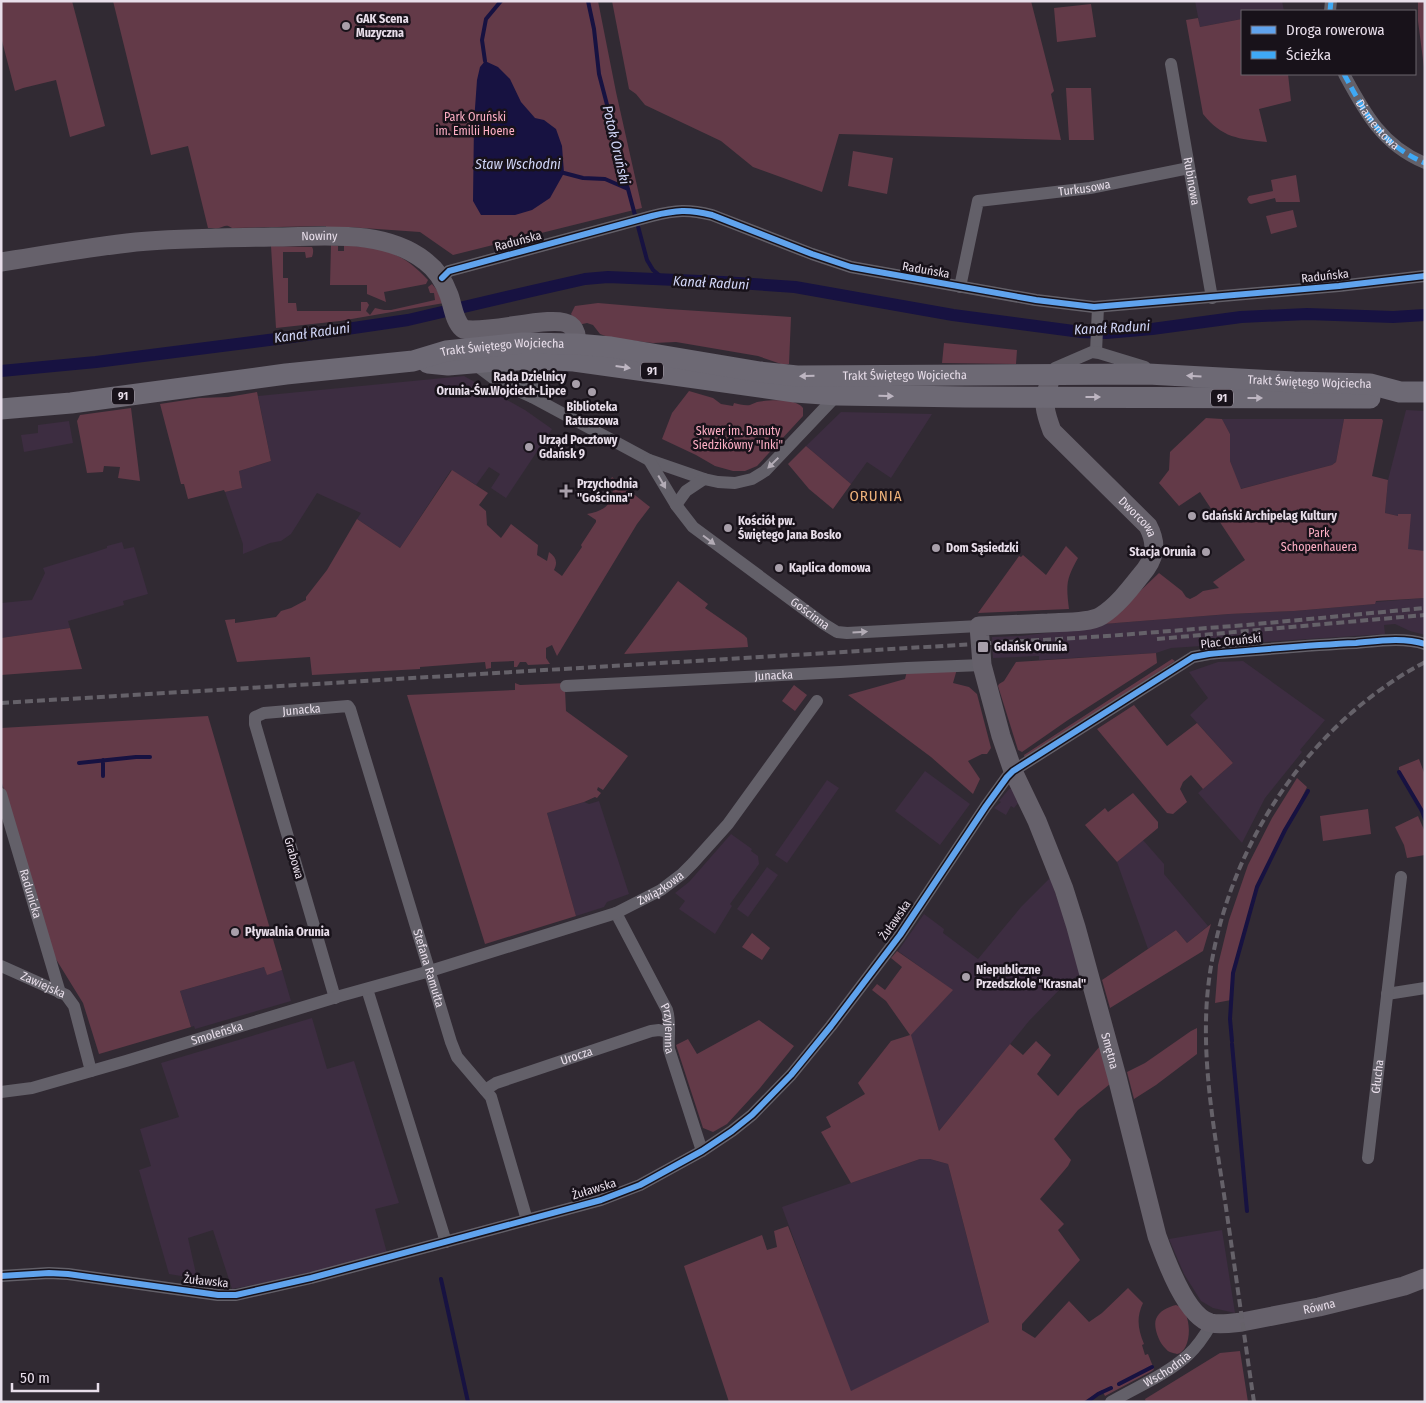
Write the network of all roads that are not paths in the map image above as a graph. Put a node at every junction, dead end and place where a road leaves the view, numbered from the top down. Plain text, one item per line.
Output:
1 (1171, 64) dead end
2 (1345, 75) edge
3 (1425, 163) edge
4 (1189, 168) junction
5 (1, 262) edge
6 (1425, 276) edge
7 (446, 286) junction
8 (960, 288) junction
9 (1212, 298) junction
10 (1098, 307) junction
11 (1096, 348) junction
12 (575, 352) junction
13 (484, 357) junction
14 (535, 359) junction
15 (1053, 374) junction
16 (1148, 374) junction
17 (856, 375) junction
18 (1022, 375) junction
19 (1400, 392) junction
20 (1425, 392) edge
21 (805, 393) junction
22 (837, 395) junction
23 (532, 397) junction
24 (1044, 397) junction
25 (1, 409) edge
26 (819, 414) junction
27 (649, 460) junction
28 (704, 479) junction
29 (676, 505) junction
30 (979, 626) junction
31 (1424, 644) edge
32 (982, 665) junction
33 (566, 686) dead end
34 (817, 701) dead end
35 (348, 706) joint
36 (255, 717) joint
37 (1013, 771) junction
38 (1, 794) edge
39 (1401, 877) dead end
40 (616, 913) junction
41 (1, 966) edge
42 (430, 971) junction
43 (1425, 988) edge
44 (367, 989) junction
45 (60, 993) junction
46 (1386, 994) junction
47 (335, 998) junction
48 (668, 1032) junction
49 (91, 1071) junction
50 (485, 1090) junction
51 (1, 1092) edge
52 (702, 1151) junction
53 (1368, 1158) dead end
54 (527, 1220) junction
55 (446, 1242) junction
56 (1, 1276) edge
57 (1425, 1278) edge
58 (1212, 1323) junction
59 (1111, 1402) edge

1 - 4 street, Rubinowa
2 - 3 street, Diamentowa
4 - 8 street, Turkusowa
4 - 9 street, Rubinowa
5 - 7 street, Nowiny
6 - 9 street, Raduńska
7 - 8 street, Raduńska
7 - 12 street, Nowiny
8 - 10 street, Raduńska
9 - 10 street, Raduńska
10 - 11 street
11 - 15 street
11 - 16 street
12 - 13 main road, Trakt Świętego Wojciecha / 91
12 - 14 main road, Trakt Świętego Wojciecha / 91
17 -> 12 main road, Trakt Świętego Wojciecha / 91
12 -> 21 main road, Trakt Świętego Wojciecha / 91
13 - 14 main road, Trakt Świętego Wojciecha / 91
13 - 23 street
13 - 23 street
13 - 25 main road, Trakt Świętego Wojciecha / 91
14 - 23 street
15 - 16 main road, Trakt Świętego Wojciecha / 91
15 - 18 main road, Trakt Świętego Wojciecha / 91
15 - 24 street
19 -> 16 main road, Trakt Świętego Wojciecha / 91
17 - 18 main road, Trakt Świętego Wojciecha / 91
17 - 22 street
18 - 24 street
19 - 20 main road, Trakt Świętego Wojciecha / 91
24 -> 19 main road, Trakt Świętego Wojciecha / 91
21 - 22 main road, Trakt Świętego Wojciecha / 91
21 - 26 street
22 -> 24 main road, Trakt Świętego Wojciecha / 91
22 - 26 street
23 - 27 street
24 - 30 street, Dworcowa
26 -> 28 street
27 - 28 street
27 -> 29 street, Gościnna
28 - 29 street
29 -> 30 street, Gościnna
30 - 32 street
31 - 37 street, Plac Oruński
32 - 33 street, Junacka
32 - 37 street
34 - 40 street, Związkowa
35 - 36 street, Junacka
35 - 42 street, Stefana Ramułta
36 - 47 street, Grabowa
37 - 52 street, Żuławska
37 - 58 street, Smętna
38 - 45 street, Radunicka
39 - 46 street, Głucha
40 - 42 street, Związkowa
40 - 48 street, Przyjemna
41 - 45 street, Zawiejska
42 - 44 street, Smoleńska
42 - 50 street, Stefana Ramułta
43 - 46 street
44 - 47 street, Smoleńska
44 - 55 street
45 - 49 street, Zawiejska
46 - 53 street, Głucha
47 - 49 street, Smoleńska
48 - 50 street, Urocza
48 - 52 street, Przyjemna
49 - 51 street, Smoleńska
50 - 54 street, Stefana Ramułta
52 - 54 street, Żuławska
54 - 55 street, Żuławska
55 - 56 street, Żuławska
57 - 58 street, Równa
58 - 59 street, Wschodnia

